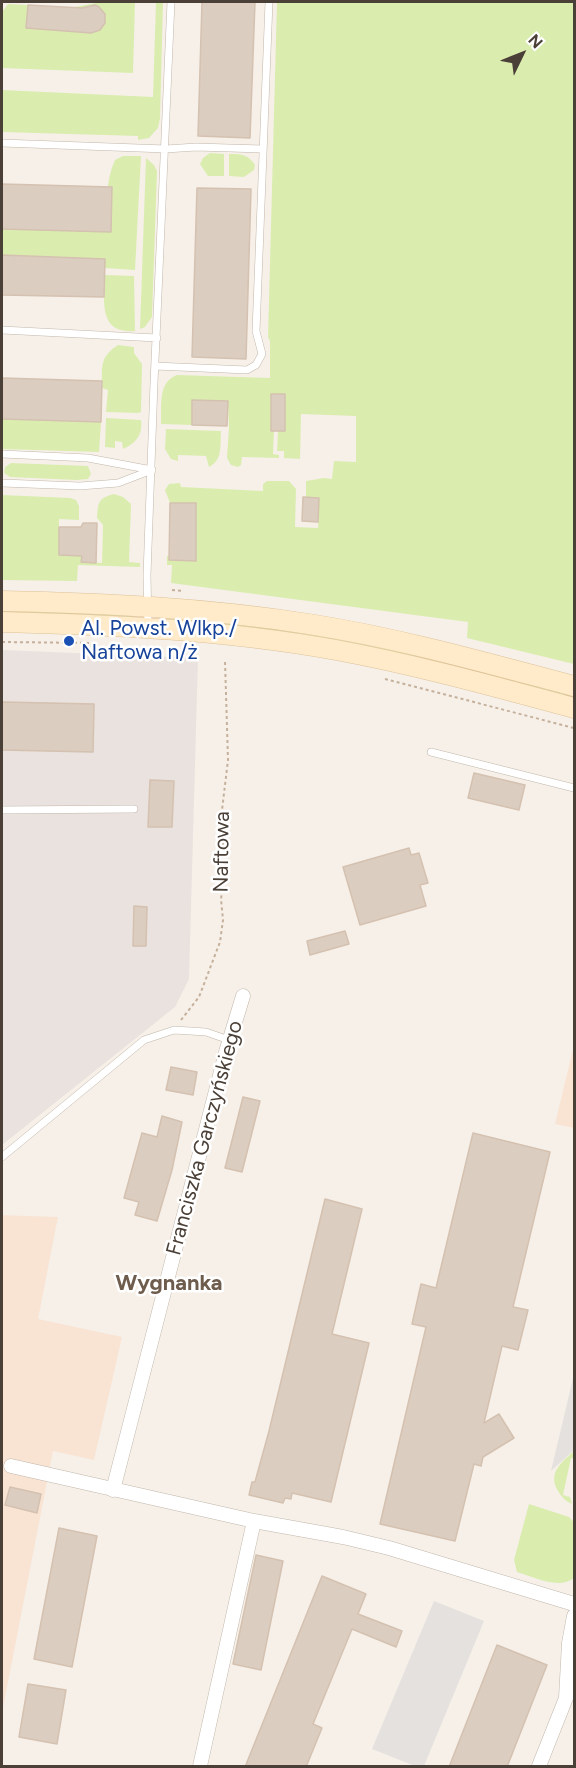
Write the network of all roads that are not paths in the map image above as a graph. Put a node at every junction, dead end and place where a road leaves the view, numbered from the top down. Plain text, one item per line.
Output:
1 (171, 2) edge
2 (269, 2) edge
3 (2, 143) edge
4 (263, 148) junction
5 (166, 149) junction
6 (2, 330) edge
7 (157, 338) junction
8 (155, 366) junction
9 (2, 454) edge
10 (152, 470) junction
11 (2, 483) edge
12 (2, 601) edge
13 (149, 606) junction
14 (2, 622) edge
15 (148, 627) junction
16 (574, 686) edge
17 (574, 708) edge
18 (431, 752) dead end
19 (574, 788) edge
20 (134, 809) dead end
21 (2, 810) edge
22 (243, 996) dead end
23 (229, 1040) junction
24 (2, 1157) edge
25 (6, 1464) edge
26 (114, 1490) junction
27 (254, 1521) junction
28 (574, 1604) edge
29 (574, 1616) edge
30 (201, 1767) edge
31 (539, 1767) edge

1 - 5 lane
2 - 4 lane
3 - 5 lane
4 - 5 lane
4 - 8 lane
5 - 7 lane
6 - 7 lane
7 - 8 lane
8 - 10 lane
9 - 10 lane
10 - 11 lane
10 - 13 lane
12 - 13 main road
13 - 15 lane
13 - 16 main road
14 - 15 main road
15 - 17 main road
18 - 19 lane
20 - 21 lane
22 - 23 street, Franciszka Garczyńskiego
23 - 24 lane
23 - 26 street, Franciszka Garczyńskiego
25 - 26 street
26 - 27 street
27 - 28 street
27 - 30 street
29 - 31 street

